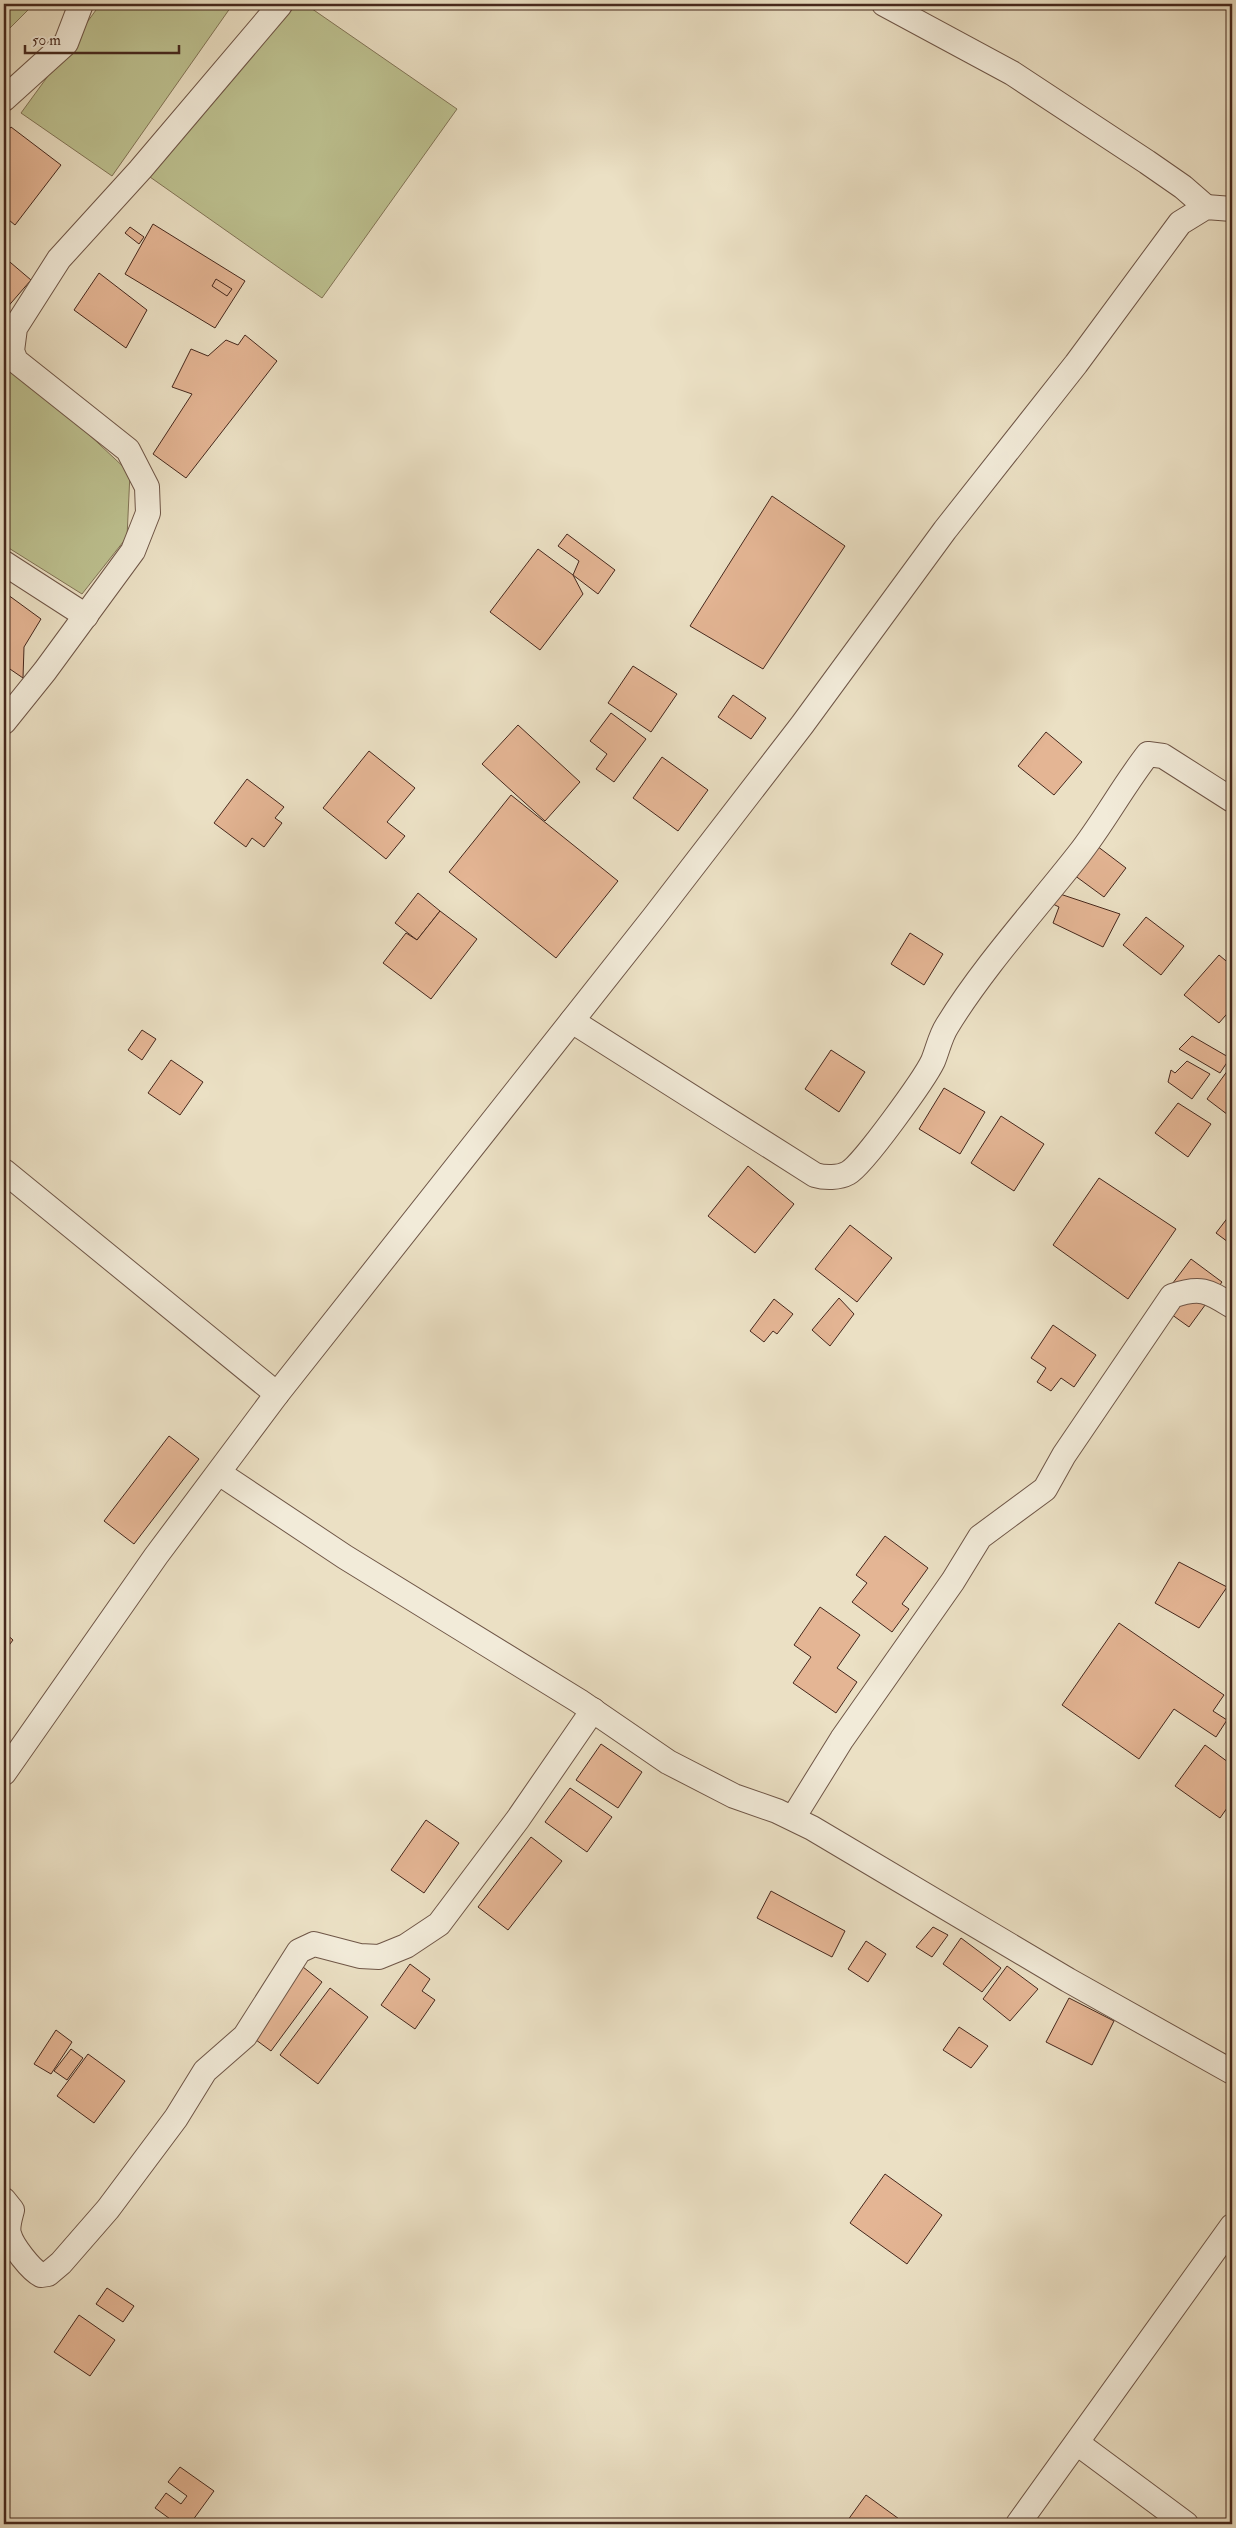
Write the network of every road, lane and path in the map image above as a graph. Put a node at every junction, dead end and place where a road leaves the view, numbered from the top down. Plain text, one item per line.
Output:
1 (81, 4) edge
2 (884, 4) edge
3 (280, 5) edge
4 (4, 99) edge
5 (1206, 207) junction
6 (1232, 209) edge
7 (4, 563) edge
8 (86, 616) junction
9 (4, 722) edge
10 (1232, 800) edge
11 (572, 1021) junction
12 (4, 1170) edge
13 (1232, 1306) edge
14 (277, 1394) junction
15 (219, 1473) junction
16 (593, 1710) junction
17 (4, 1774) edge
18 (793, 1818) junction
19 (1232, 2072) edge
20 (4, 2200) edge
21 (1232, 2226) edge
22 (1077, 2443) junction
23 (1018, 2524) edge
24 (1186, 2524) edge

1 - 4 street
2 - 5 street
3 - 8 street
5 - 6 street
5 - 11 street
7 - 8 street
8 - 9 street
10 - 11 street
11 - 14 street
12 - 14 street
13 - 18 street
14 - 15 street
15 - 16 street
15 - 17 street
16 - 18 street
16 - 20 street
18 - 19 street
21 - 22 street
22 - 23 street
22 - 24 street

